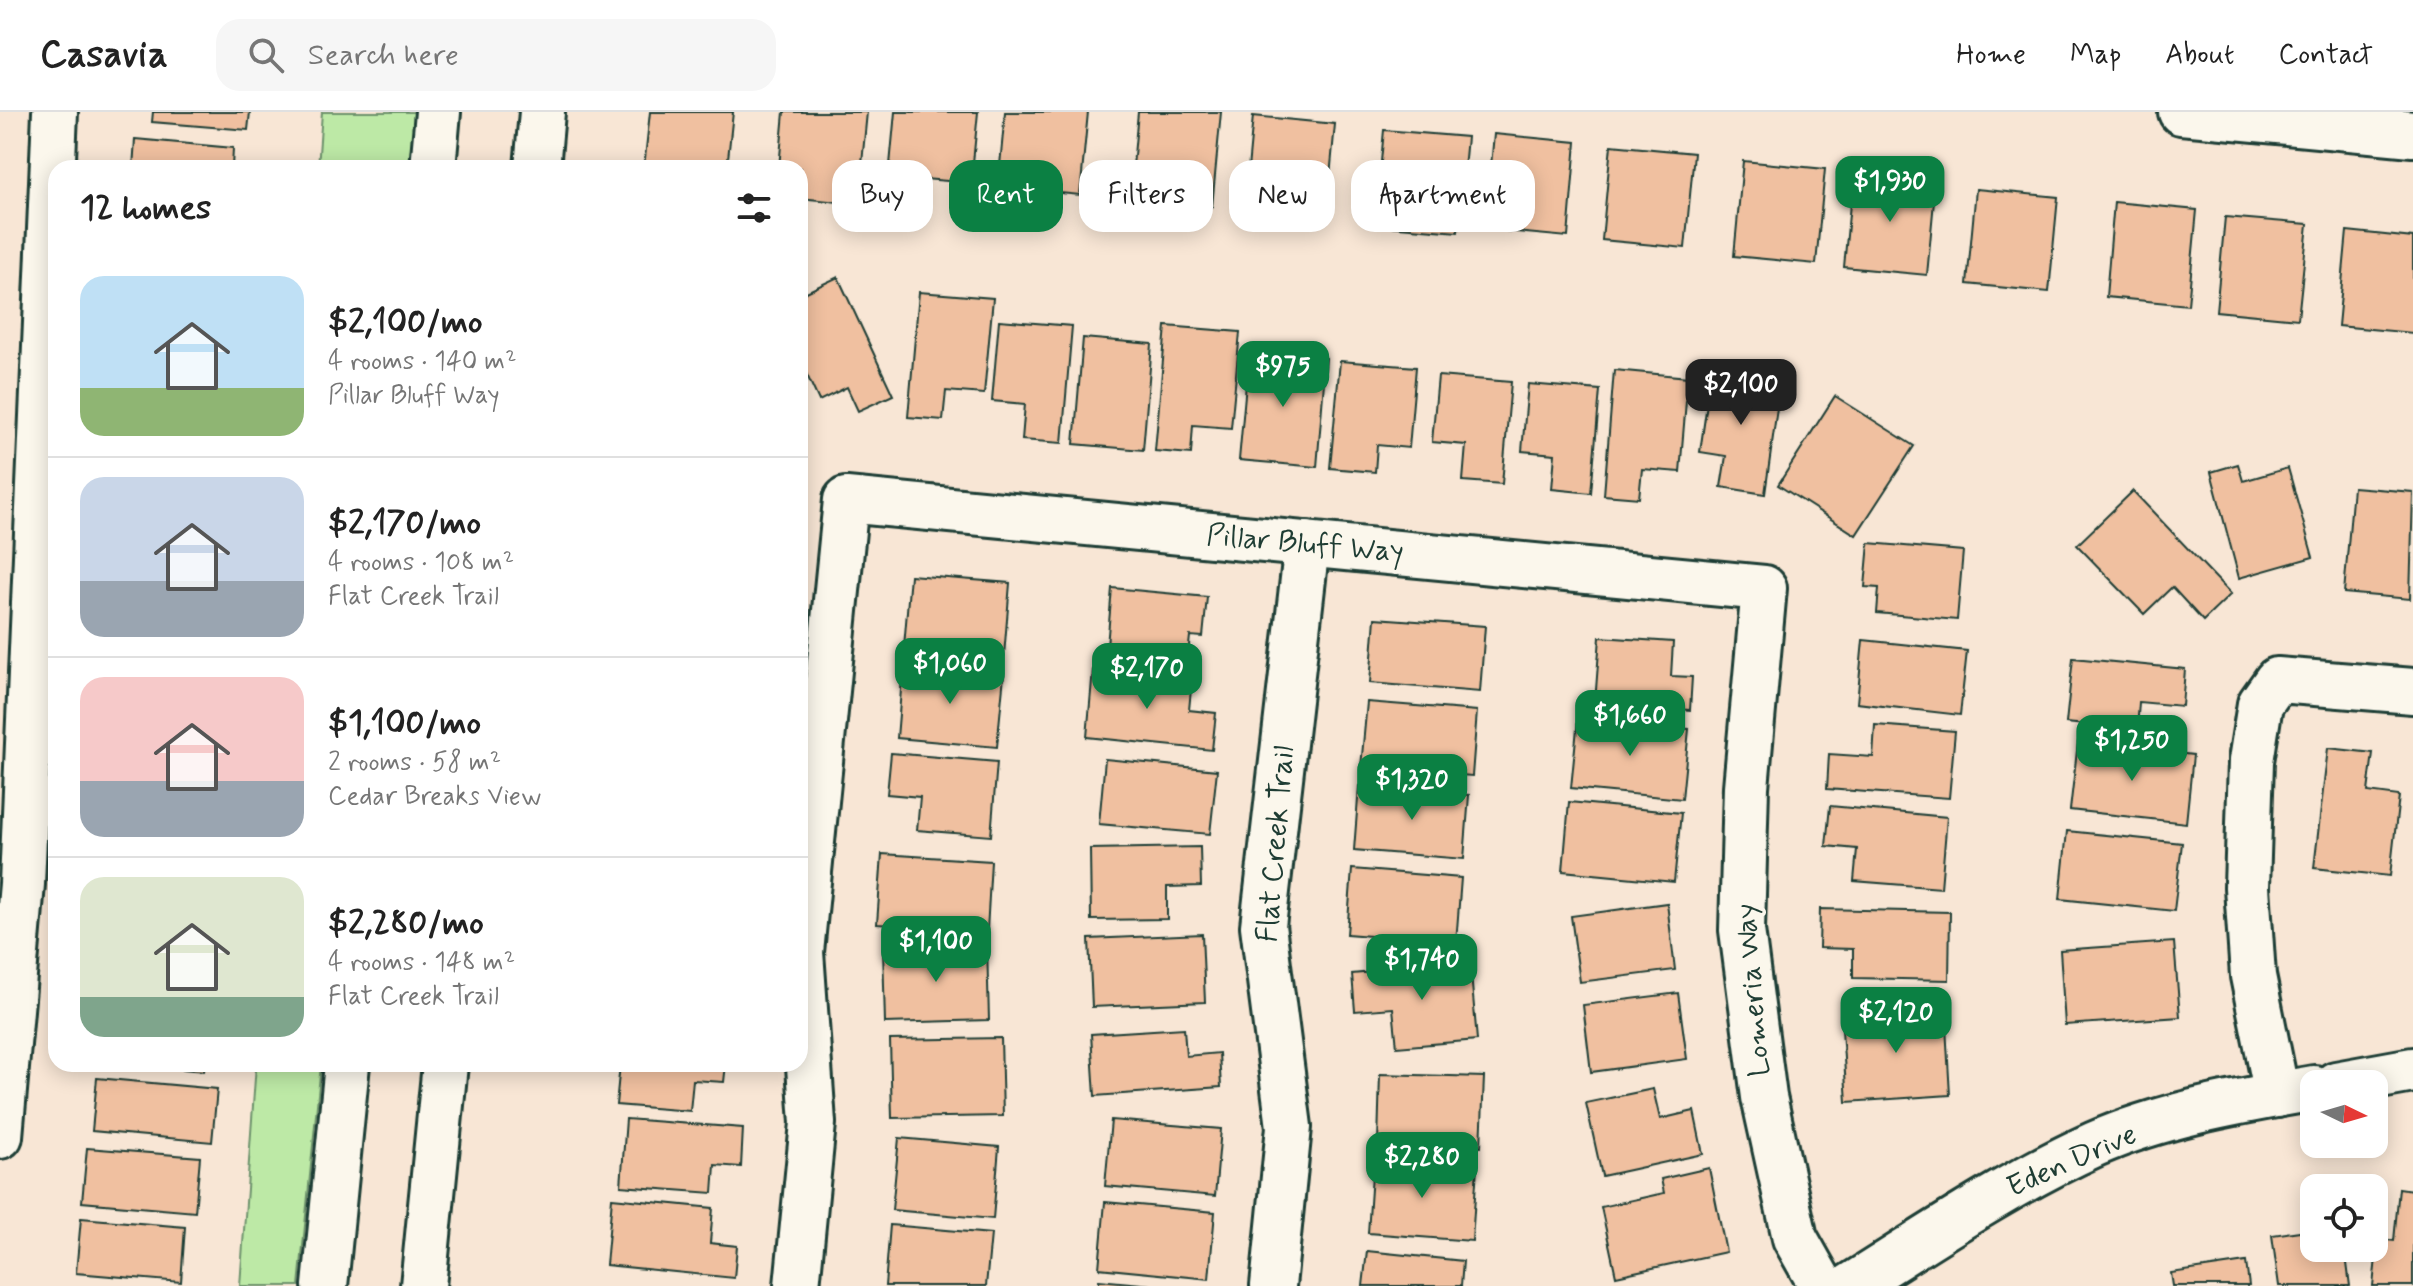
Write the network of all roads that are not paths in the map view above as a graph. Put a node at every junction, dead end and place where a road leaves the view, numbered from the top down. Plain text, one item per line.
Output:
1 (55, 112) edge
2 (438, 112) edge
3 (542, 112) edge
4 (2203, 113) edge
5 (2413, 134) edge
6 (53, 160) edge
7 (434, 160) edge
8 (538, 160) edge
9 (48, 276) edge
10 (1307, 544) junction
11 (1764, 588) joint
12 (2413, 691) edge
13 (808, 882) edge
14 (808, 1052) edge
15 (2413, 1070) edge
16 (346, 1072) edge
17 (444, 1072) edge
18 (2388, 1075) edge
19 (2295, 1091) edge
20 (0, 1136) edge
21 (325, 1286) edge
22 (423, 1286) edge
23 (797, 1286) edge
24 (1273, 1286) edge
25 (1822, 1286) edge
26 (1851, 1286) edge

1 - 6 street
2 - 7 street
3 - 8 street
4 - 5 street
9 - 20 street
10 - 11 street, Pillar Bluff Way
10 - 13 street, Pillar Bluff Way
10 - 24 street, Flat Creek Trail
11 - 25 street, Lomeria Way
12 - 19 street
14 - 23 street, Pillar Bluff Way
15 - 18 street
16 - 21 street
17 - 22 street
19 - 26 street, Eden Drive

